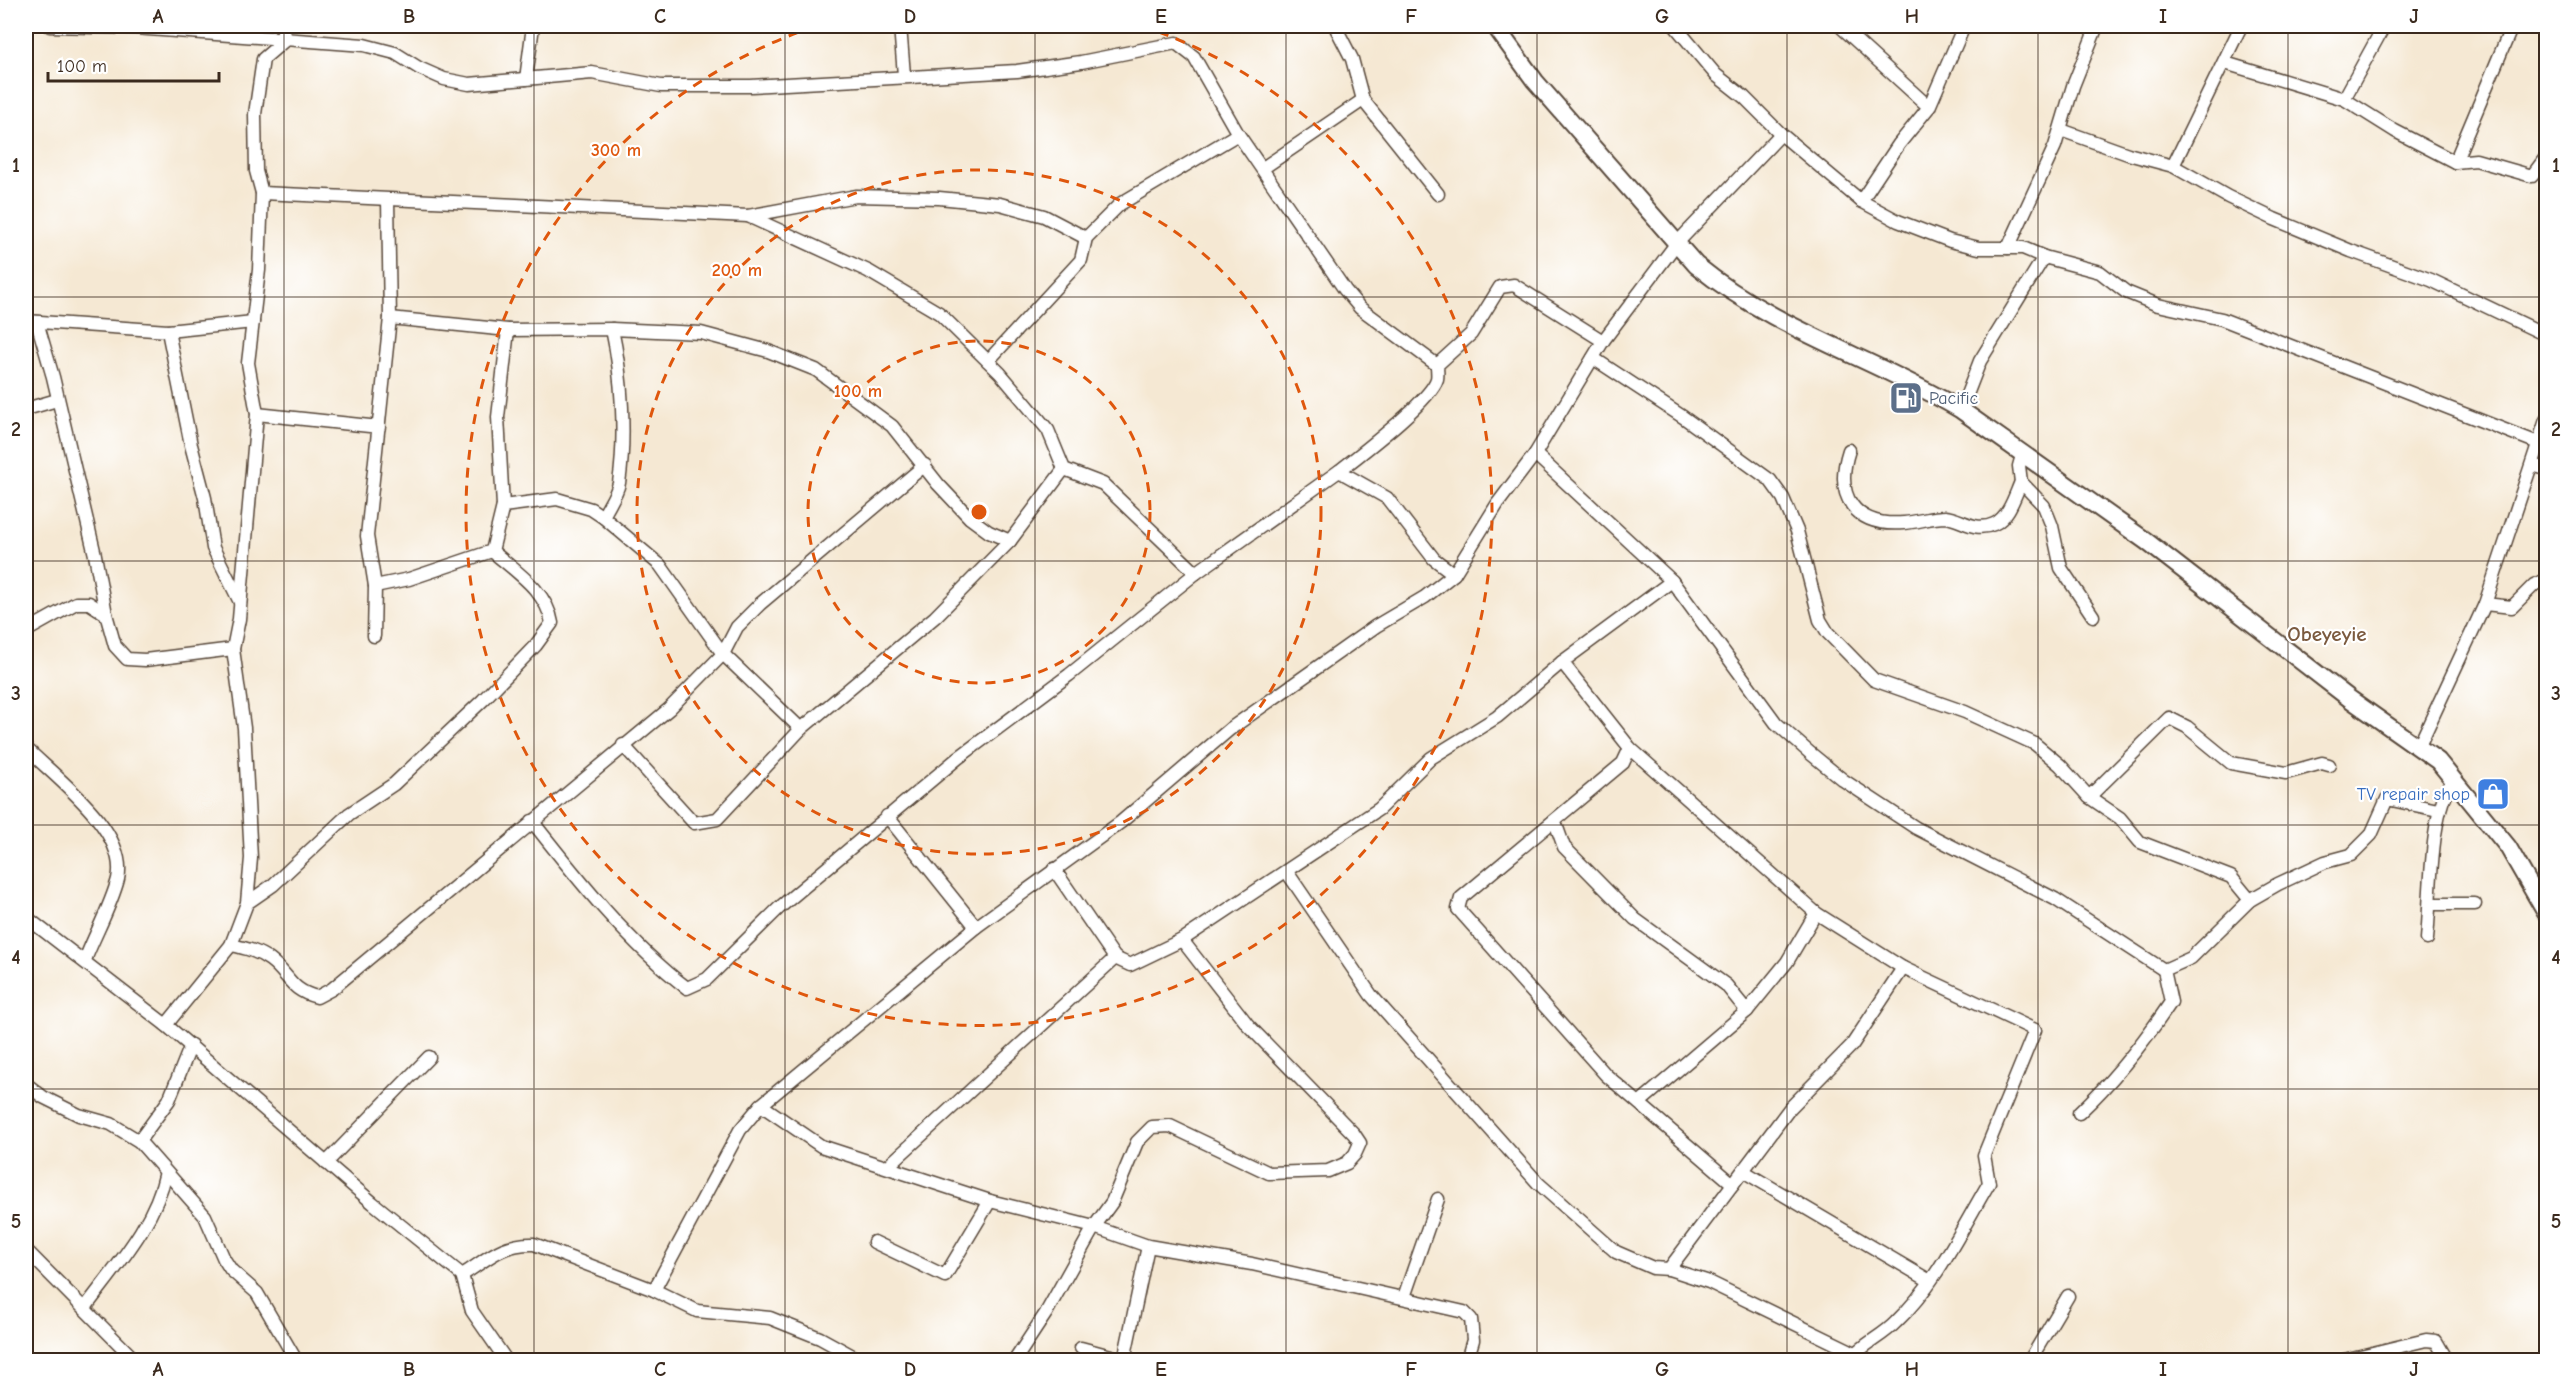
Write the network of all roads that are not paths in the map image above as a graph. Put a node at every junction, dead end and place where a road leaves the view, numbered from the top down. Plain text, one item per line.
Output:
1 (50, 26) edge
2 (282, 26) edge
3 (532, 26) edge
4 (900, 26) edge
5 (1335, 26) edge
6 (1495, 26) edge
7 (1675, 26) edge
8 (1840, 26) edge
9 (1964, 26) edge
10 (2097, 26) edge
11 (2241, 26) edge
12 (2384, 26) edge
13 (2512, 26) edge
14 (285, 40) junction
15 (2225, 63) junction
16 (904, 75) junction
17 (526, 79) junction
18 (2344, 99) junction
19 (1364, 100) junction
20 (1929, 107) junction
21 (2061, 130) junction
22 (1238, 134) junction
23 (1780, 134) junction
24 (2547, 157) edge
25 (2455, 162) junction
26 (2173, 165) junction
27 (1263, 168) junction
28 (262, 194) junction
29 (1438, 194) dead end
30 (388, 200) junction
31 (1861, 201) junction
32 (748, 216) junction
33 (1086, 238) junction
34 (1676, 244) junction
35 (2008, 248) junction
36 (2044, 257) junction
37 (390, 318) junction
38 (31, 322) edge
39 (253, 322) junction
40 (612, 329) junction
41 (508, 330) junction
42 (168, 332) junction
43 (2547, 335) edge
44 (1603, 341) junction
45 (1593, 358) junction
46 (988, 361) junction
47 (1437, 365) junction
48 (57, 400) junction
49 (26, 409) edge
50 (1961, 410) junction
51 (257, 414) junction
52 (2547, 420) edge
53 (379, 427) junction
54 (2538, 443) junction
55 (1849, 450) dead end
56 (2023, 452) junction
57 (1535, 454) junction
58 (925, 465) junction
59 (2532, 465) junction
60 (1064, 469) junction
61 (2547, 469) edge
62 (1339, 471) junction
63 (2021, 482) junction
64 (503, 506) junction
65 (603, 517) junction
66 (1010, 541) junction
67 (492, 551) junction
68 (1196, 573) junction
69 (1454, 574) junction
70 (2547, 580) edge
71 (1672, 581) junction
72 (375, 586) junction
73 (240, 602) junction
74 (2485, 604) junction
75 (106, 614) junction
76 (2093, 616) dead end
77 (26, 630) edge
78 (374, 636) dead end
79 (233, 649) junction
80 (723, 654) junction
81 (1562, 662) junction
82 (801, 729) junction
83 (623, 746) junction
84 (2419, 746) junction
85 (26, 748) edge
86 (1630, 748) junction
87 (2329, 765) dead end
88 (2454, 779) junction
89 (2089, 797) junction
90 (2438, 810) junction
91 (887, 816) junction
92 (532, 820) junction
93 (1555, 822) junction
94 (1054, 869) junction
95 (1287, 872) junction
96 (2250, 900) junction
97 (247, 903) junction
98 (2431, 904) junction
99 (2475, 904) dead end
100 (1816, 913) junction
101 (2547, 913) edge
102 (26, 917) edge
103 (976, 927) junction
104 (2427, 939) dead end
105 (1182, 940) junction
106 (231, 945) junction
107 (1115, 958) junction
108 (85, 960) junction
109 (1903, 968) junction
110 (2164, 970) junction
111 (1747, 1011) junction
112 (166, 1025) junction
113 (191, 1045) junction
114 (429, 1057) dead end
115 (26, 1084) edge
116 (1639, 1102) junction
117 (761, 1105) junction
118 (2079, 1113) dead end
119 (139, 1141) junction
120 (326, 1163) junction
121 (887, 1167) junction
122 (1743, 1171) junction
123 (166, 1172) junction
124 (1733, 1184) junction
125 (1438, 1199) dead end
126 (990, 1201) junction
127 (1094, 1227) junction
128 (874, 1242) dead end
129 (1148, 1246) junction
130 (26, 1250) edge
131 (1669, 1269) junction
132 (462, 1275) junction
133 (1930, 1281) junction
134 (654, 1290) junction
135 (2068, 1296) dead end
136 (1404, 1297) junction
137 (84, 1308) junction
138 (1081, 1348) dead end
139 (121, 1356) edge
140 (1852, 1357) edge
141 (135, 1360) edge
142 (296, 1360) edge
143 (506, 1360) edge
144 (860, 1360) edge
145 (1015, 1360) edge
146 (1125, 1360) edge
147 (1467, 1360) edge
148 (2030, 1360) edge
149 (2344, 1360) edge
150 (2447, 1360) edge

1 - 14 street
2 - 14 street
3 - 17 street
4 - 16 street
5 - 19 street
6 - 34 main road
7 - 23 street
8 - 20 street
9 - 20 street
10 - 21 street
11 - 15 street
12 - 18 street
13 - 25 street
14 - 17 street
14 - 28 street
15 - 18 street
15 - 26 street
16 - 17 street
16 - 22 street
18 - 25 street
19 - 27 street
19 - 29 street
20 - 31 street
21 - 26 street
21 - 35 street
22 - 27 street
22 - 33 street
23 - 31 street
23 - 34 street
24 - 25 street
26 - 43 street
27 - 47 street
28 - 30 street
28 - 39 street
30 - 32 street
30 - 37 street
31 - 35 street
32 - 33 street
32 - 46 street
33 - 46 street
34 - 44 street
34 - 50 main road
35 - 36 street
36 - 50 street
36 - 54 street
37 - 41 street
37 - 53 street
38 - 42 street
38 - 48 street
39 - 42 street
39 - 51 street
40 - 41 street
40 - 58 street
40 - 65 street
41 - 64 street
42 - 73 street
44 - 45 street
44 - 47 street
45 - 57 street
45 - 89 street
46 - 60 street
47 - 62 street
48 - 49 street
48 - 75 street
50 - 56 main road
51 - 53 street
51 - 73 street
52 - 54 street
53 - 72 street
54 - 59 street
55 - 63 street
56 - 63 street
56 - 84 main road
57 - 69 street
57 - 71 street
58 - 66 street
58 - 80 street
59 - 61 street
59 - 74 street
60 - 66 street
60 - 68 street
62 - 68 street
62 - 69 street
63 - 76 street
64 - 65 street
64 - 67 street
65 - 80 street
66 - 82 street
67 - 72 street
67 - 97 street
68 - 91 street
69 - 94 street
70 - 74 street
71 - 81 street
71 - 110 street
72 - 78 street
73 - 79 street
74 - 84 street
75 - 77 street
75 - 79 street
79 - 97 street
80 - 82 street
80 - 83 street
81 - 86 street
81 - 95 street
82 - 83 street
83 - 92 street
84 - 88 main road
85 - 108 street
86 - 93 street
86 - 100 street
87 - 89 street
88 - 90 street
88 - 101 main road
89 - 96 street
90 - 96 street
90 - 98 street
91 - 92 street
91 - 103 street
92 - 106 street
93 - 111 street
93 - 116 street
94 - 103 street
94 - 107 street
95 - 105 street
95 - 131 street
96 - 110 street
97 - 106 street
98 - 99 street
98 - 104 street
100 - 109 street
100 - 111 street
102 - 108 street
103 - 117 street
105 - 107 street
105 - 127 street
106 - 112 street
107 - 121 street
108 - 112 street
109 - 122 street
109 - 133 street
110 - 118 street
111 - 116 street
112 - 113 street
113 - 119 street
113 - 120 street
114 - 120 street
115 - 119 street
116 - 124 street
117 - 121 street
117 - 134 street
119 - 123 street
120 - 132 street
121 - 126 street
122 - 124 street
122 - 133 street
123 - 137 street
123 - 142 street
124 - 131 street
125 - 136 street
126 - 127 street
126 - 128 street
127 - 129 street
127 - 145 street
129 - 136 street
129 - 146 street
130 - 137 street
131 - 140 street
132 - 134 street
132 - 143 street
133 - 140 street
134 - 144 street
135 - 148 street
136 - 147 street
137 - 139 street
138 - 146 street
139 - 141 street
149 - 150 street

